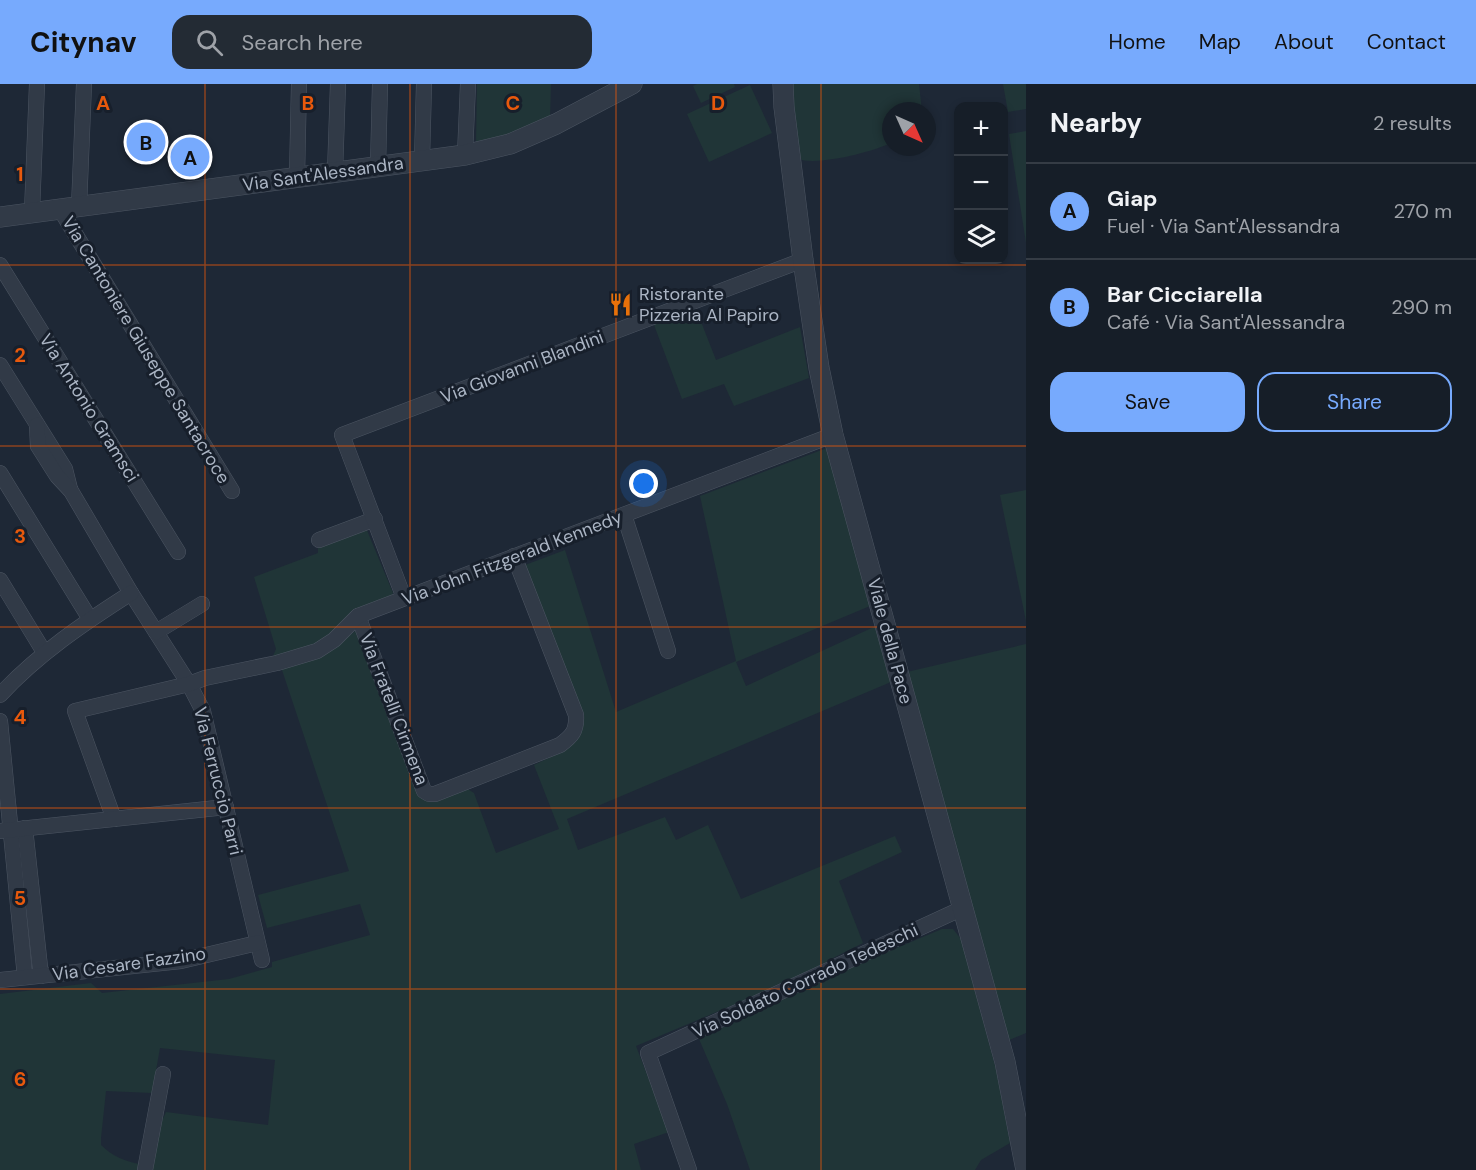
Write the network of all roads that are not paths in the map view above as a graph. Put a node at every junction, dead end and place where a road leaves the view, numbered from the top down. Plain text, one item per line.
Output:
1 (37, 84) edge
2 (84, 84) edge
3 (299, 84) edge
4 (338, 84) edge
5 (380, 84) edge
6 (424, 84) edge
7 (468, 84) edge
8 (632, 84) edge
9 (781, 84) edge
10 (465, 155) junction
11 (422, 160) junction
12 (378, 167) junction
13 (335, 173) junction
14 (297, 177) junction
15 (69, 208) junction
16 (32, 212) junction
17 (0, 217) edge
18 (803, 260) junction
19 (0, 265) edge
20 (0, 365) edge
21 (833, 435) junction
22 (0, 472) edge
23 (232, 492) dead end
24 (624, 515) junction
25 (375, 519) junction
26 (319, 540) dead end
27 (178, 552) dead end
28 (514, 556) junction
29 (0, 580) edge
30 (131, 593) junction
31 (404, 598) junction
32 (202, 604) dead end
33 (358, 616) junction
34 (90, 619) junction
35 (156, 632) junction
36 (668, 651) dead end
37 (44, 652) junction
38 (7, 679) edge
39 (189, 684) junction
40 (0, 694) edge
41 (0, 721) edge
42 (226, 807) junction
43 (114, 819) junction
44 (12, 830) edge
45 (963, 908) junction
46 (257, 943) junction
47 (262, 960) dead end
48 (41, 976) junction
49 (25, 977) junction
50 (0, 980) edge
51 (163, 1074) dead end
52 (146, 1170) edge
53 (689, 1170) edge
54 (1026, 1170) edge

1 - 16 street
2 - 15 street
3 - 14 street
4 - 13 street
5 - 12 street
6 - 11 street
7 - 10 street
8 - 10 street, Via Sant'Alessandra
9 - 18 street, Viale della Pace
10 - 11 street, Via Sant'Alessandra
11 - 12 street, Via Sant'Alessandra
12 - 13 street, Via Sant'Alessandra
13 - 14 street, Via Sant'Alessandra
14 - 15 street, Via Sant'Alessandra
15 - 16 street, Via Sant'Alessandra
15 - 23 street, Via Cantoniere Giuseppe Santacroce
16 - 17 street, Via Sant'Alessandra
18 - 21 street, Viale della Pace
18 - 25 street, Via Giovanni Blandini
19 - 27 street, Via Antonio Gramsci
20 - 30 street, Via Ferruccio Parri
21 - 24 street, Via John Fitzgerald Kennedy
21 - 45 street, Viale della Pace
22 - 34 street
24 - 28 street, Via John Fitzgerald Kennedy
24 - 36 street
25 - 26 street
25 - 31 street
28 - 31 street, Via John Fitzgerald Kennedy
28 - 33 street, Via Fratelli Cirmena
29 - 37 street
30 - 34 street
30 - 35 street, Via Ferruccio Parri
31 - 33 street, Via John Fitzgerald Kennedy
32 - 35 street
33 - 39 street
34 - 37 street
35 - 39 street, Via Ferruccio Parri
37 - 38 street
38 - 40 street
39 - 42 street, Via Ferruccio Parri
39 - 43 street
41 - 44 street
42 - 43 street
42 - 46 street, Via Ferruccio Parri
43 - 44 street
44 - 48 street
44 - 49 street
45 - 53 street, Via Soldato Corrado Tedeschi
45 - 54 street, Viale della Pace
46 - 47 street, Via Ferruccio Parri
46 - 48 street, Via Cesare Fazzino
48 - 49 street, Via Cesare Fazzino
49 - 50 street, Via Cesare Fazzino
51 - 52 street

